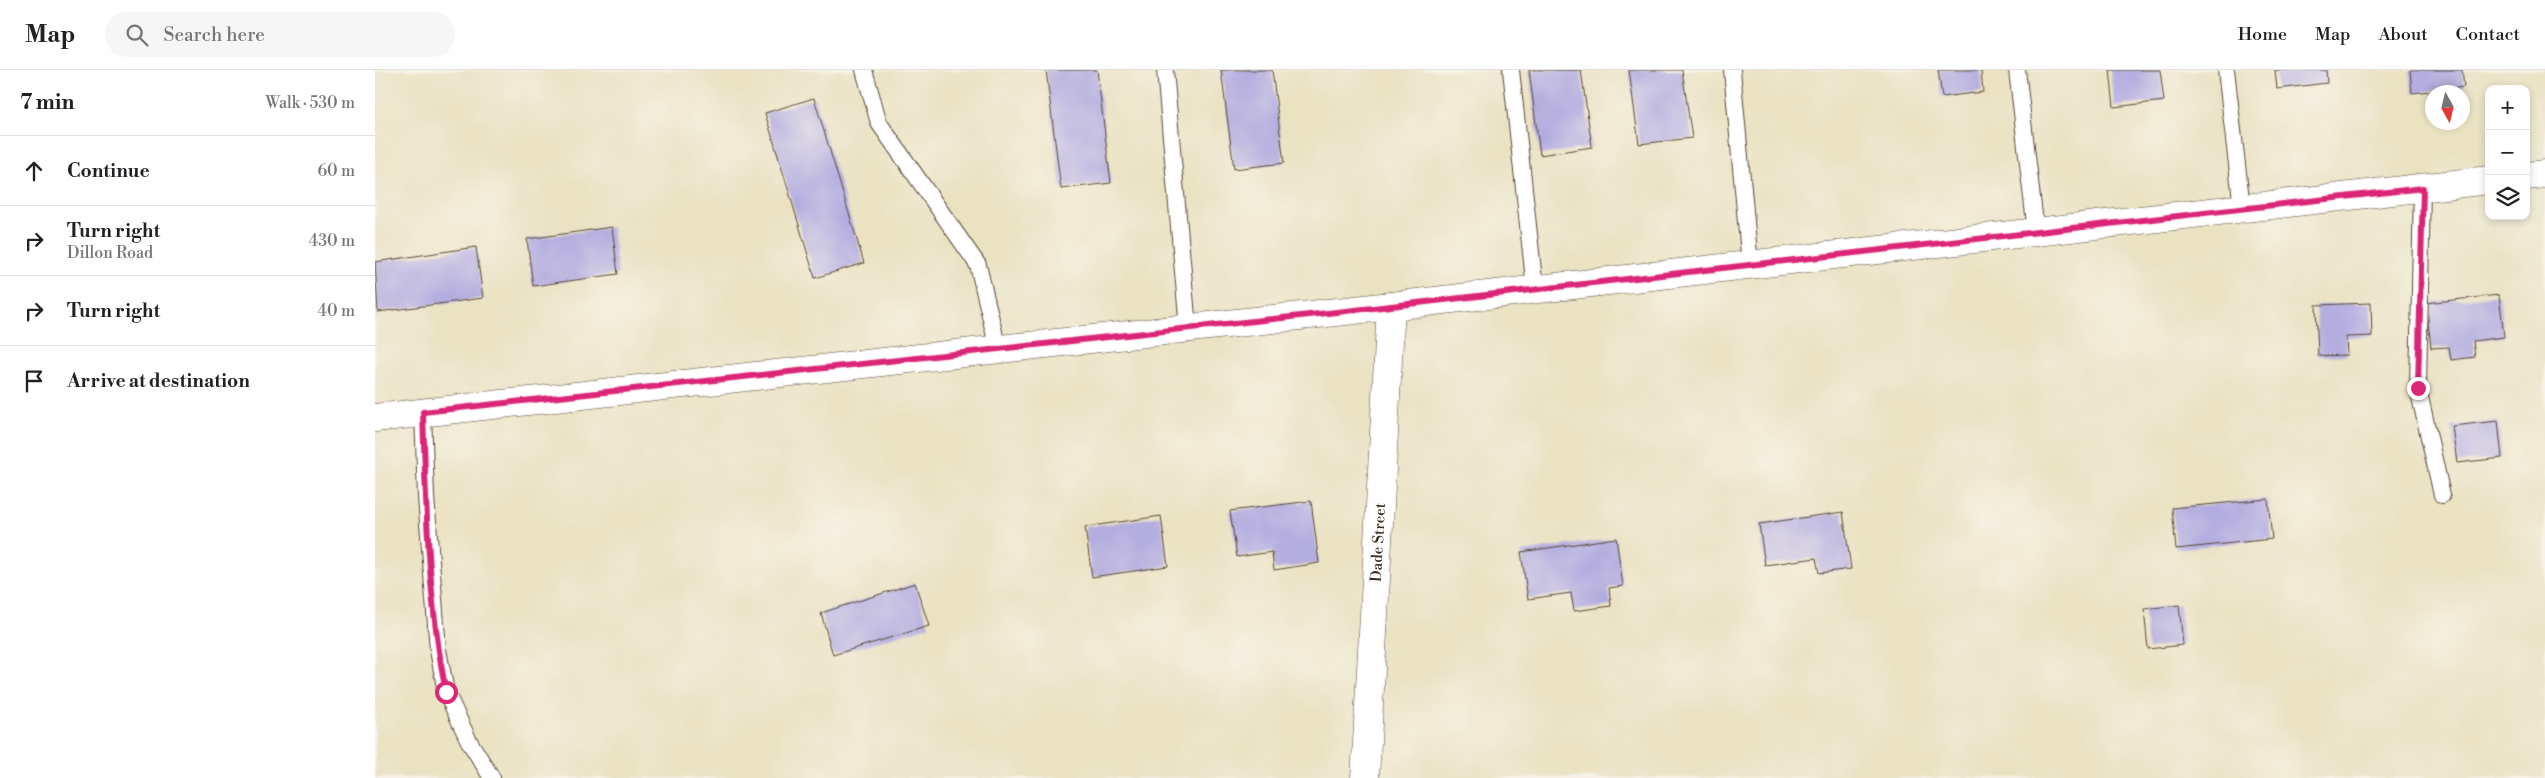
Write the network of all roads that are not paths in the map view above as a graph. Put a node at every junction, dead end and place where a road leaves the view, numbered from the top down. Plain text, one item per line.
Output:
1 (864, 70) edge
2 (1165, 70) edge
3 (1511, 70) edge
4 (1732, 70) edge
5 (2017, 70) edge
6 (2226, 70) edge
7 (2545, 174) edge
8 (2530, 176) edge
9 (2485, 180) edge
10 (2423, 188) junction
11 (2242, 208) junction
12 (2036, 232) junction
13 (1750, 265) junction
14 (1535, 289) junction
15 (1391, 306) junction
16 (1188, 328) junction
17 (998, 349) junction
18 (423, 412) junction
19 (375, 418) edge
20 (2442, 495) dead end
21 (492, 778) edge
22 (1365, 778) edge

1 - 17 lane
2 - 16 lane
3 - 14 lane
4 - 13 lane
5 - 12 lane
6 - 11 lane
7 - 8 street
9 - 10 street
10 - 11 street
10 - 20 lane
11 - 12 street
12 - 13 street
13 - 14 street
14 - 15 street
15 - 16 street
15 - 22 street, Dade Street
16 - 17 street
17 - 18 street
18 - 19 street
18 - 21 lane

